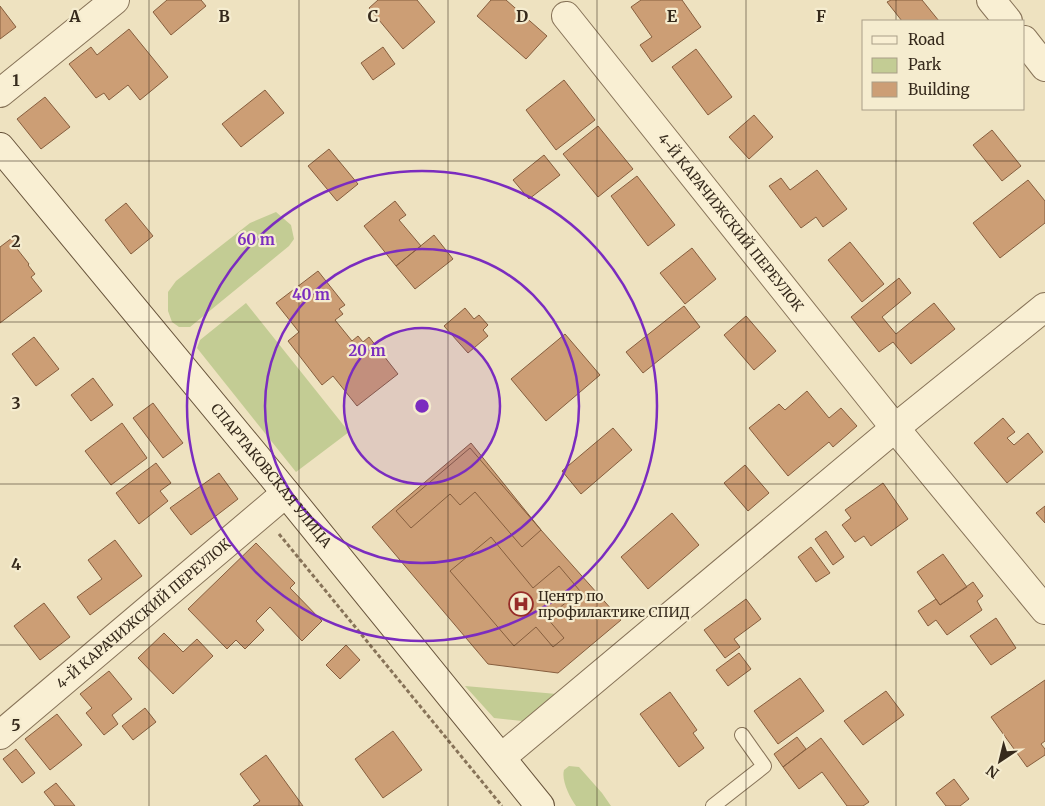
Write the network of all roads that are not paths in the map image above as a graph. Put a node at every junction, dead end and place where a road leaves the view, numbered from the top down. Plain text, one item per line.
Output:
1 (115, 0) edge
2 (992, 0) edge
3 (566, 16) dead end
4 (1007, 20) edge
5 (1025, 41) edge
6 (1045, 67) edge
7 (0, 93) edge
8 (0, 147) edge
9 (1045, 307) edge
10 (895, 428) junction
11 (286, 493) junction
12 (1045, 610) edge
13 (0, 735) edge
14 (742, 735) dead end
15 (502, 757) junction
16 (540, 806) edge
17 (713, 806) edge

1 - 7 street
2 - 4 street
3 - 10 street, 4-Й КАРАЧИЖСКИЙ ПЕРЕУЛОК
5 - 6 street
8 - 11 street, СПАРТАКОВСКАЯ УЛИЦА
9 - 10 street
10 - 12 street, 4-Й КАРАЧИЖСКИЙ ПЕРЕУЛОК
10 - 15 street
11 - 13 street, 4-Й КАРАЧИЖСКИЙ ПЕРЕУЛОК
11 - 15 street, СПАРТАКОВСКАЯ УЛИЦА
14 - 17 lane
15 - 16 street, СПАРТАКОВСКАЯ УЛИЦА

